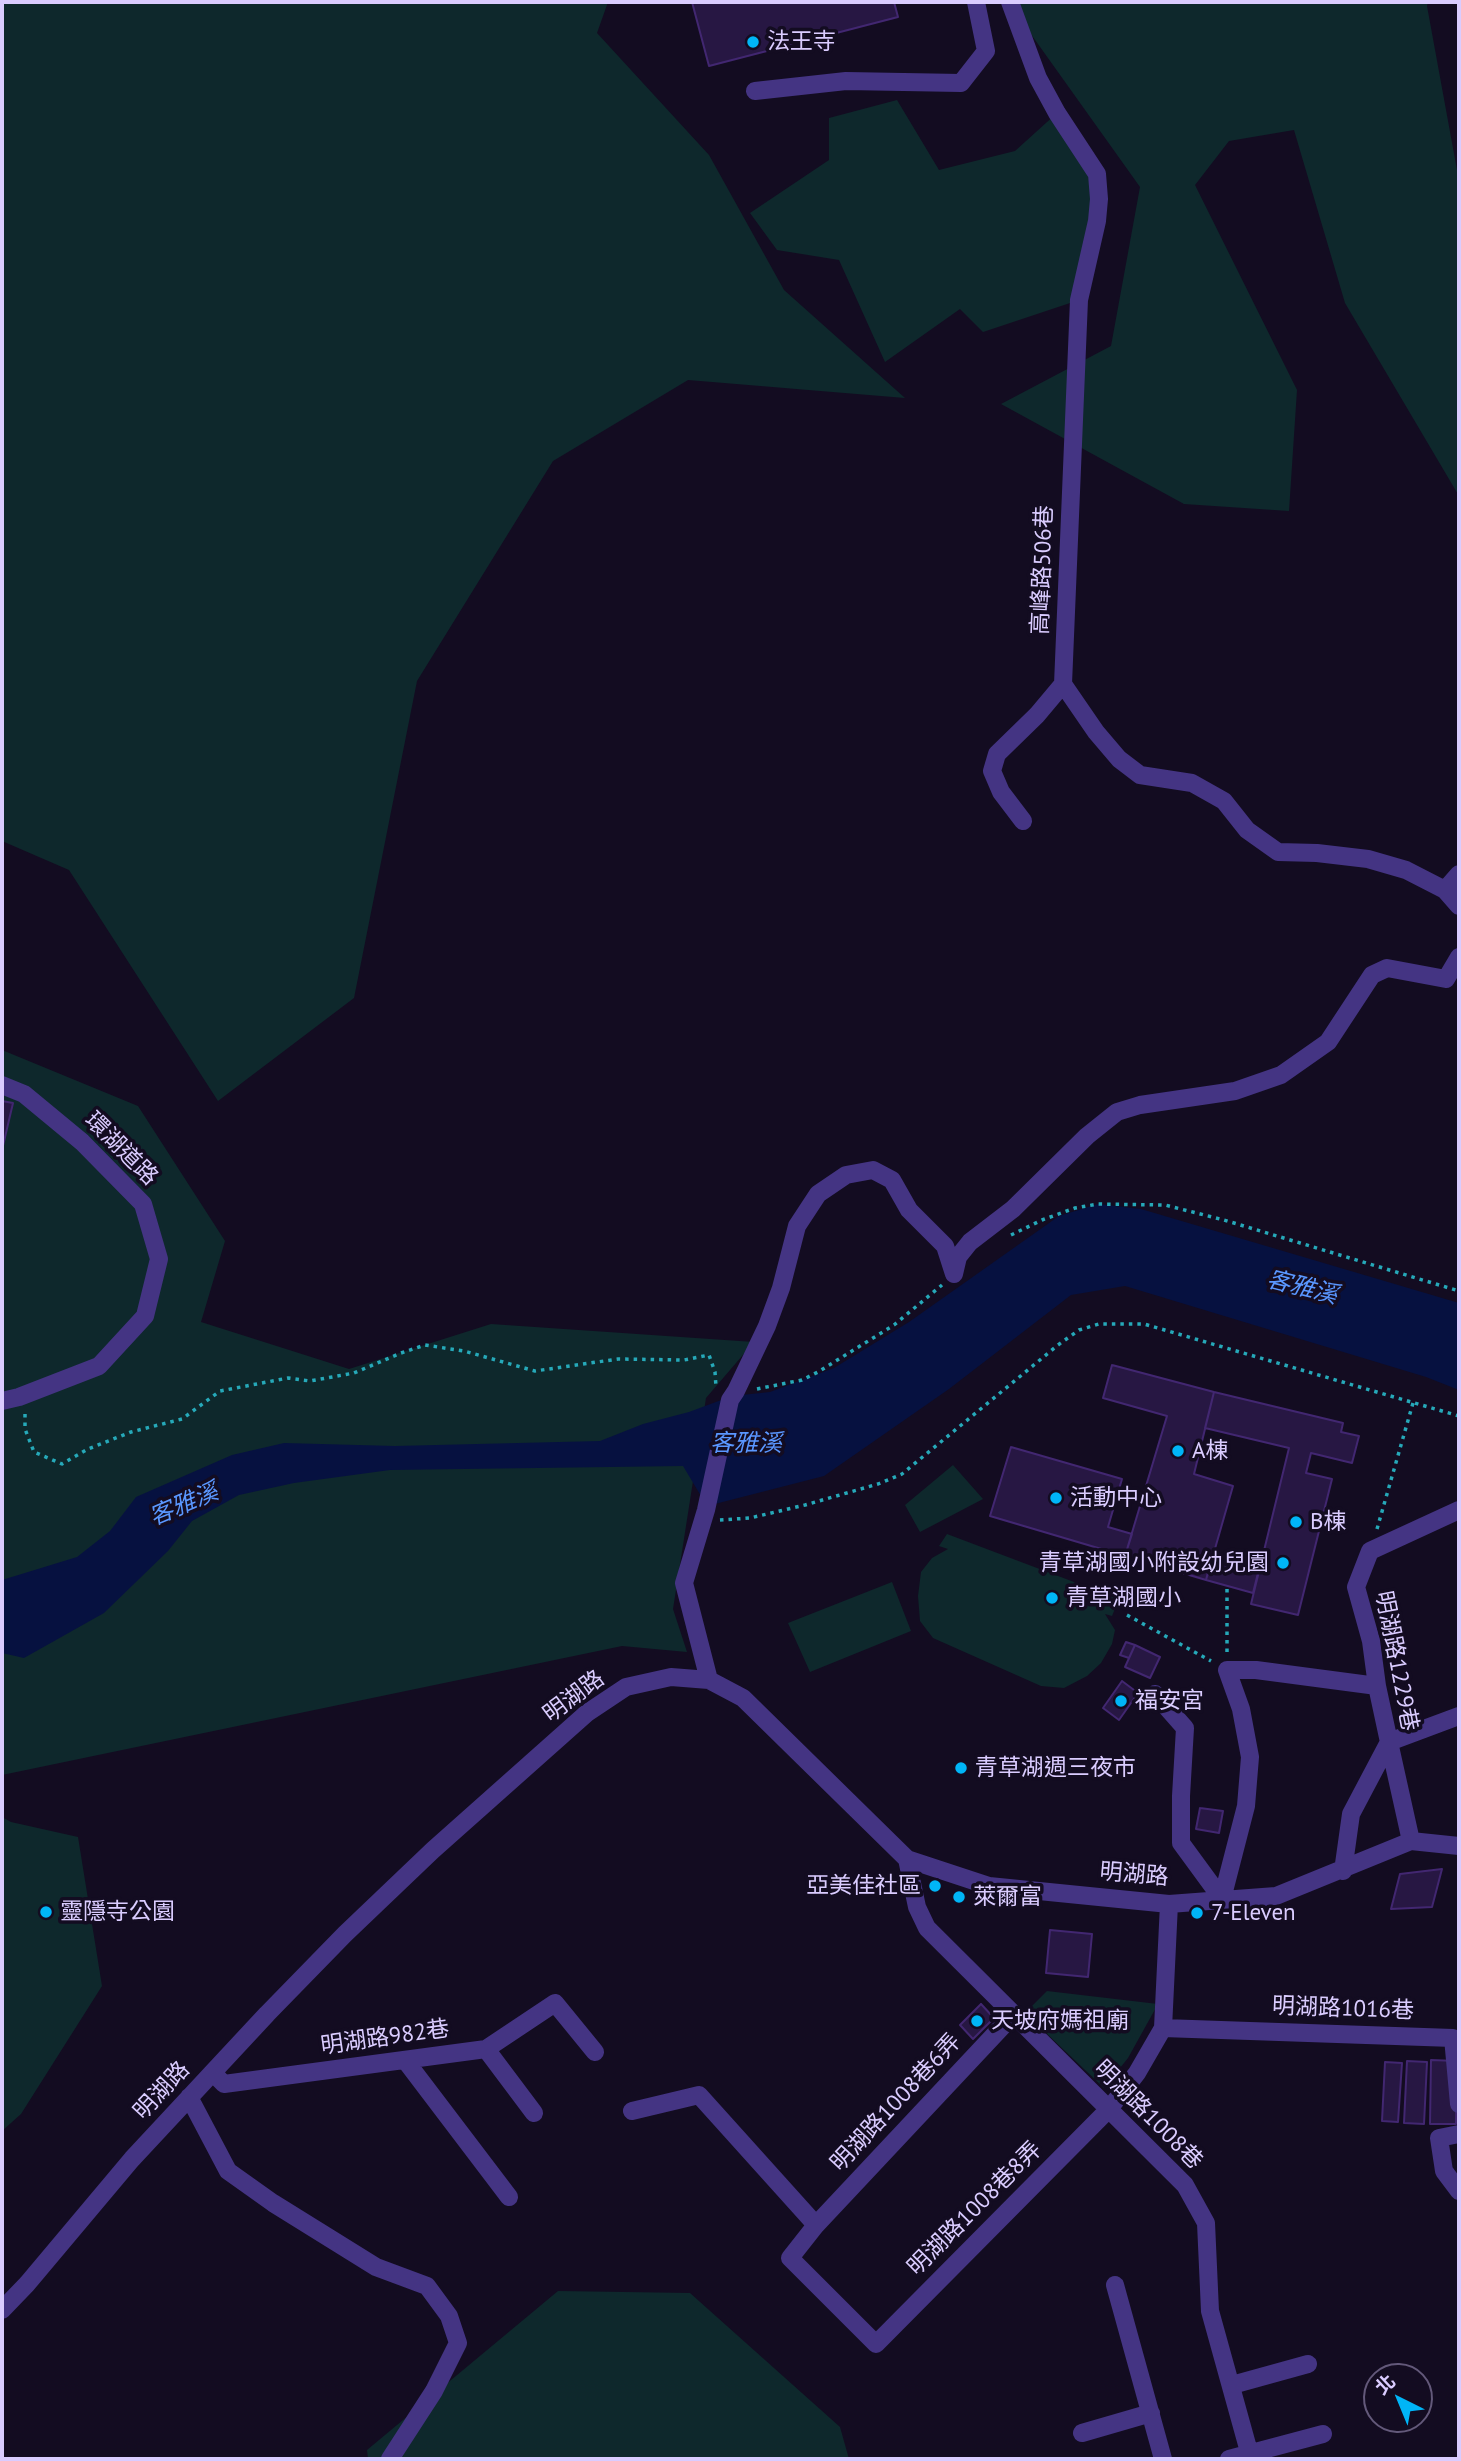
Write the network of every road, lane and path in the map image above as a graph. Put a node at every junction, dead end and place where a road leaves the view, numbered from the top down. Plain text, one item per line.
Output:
1 (976, 2) edge
2 (1010, 2) edge
3 (755, 91) dead end
4 (1063, 684) junction
5 (1023, 821) dead end
6 (1459, 874) edge
7 (1445, 890) junction
8 (1459, 906) edge
9 (1459, 957) edge
10 (2, 1085) edge
11 (1009, 1237) dead end
12 (954, 1274) junction
13 (1459, 1291) edge
14 (733, 1395) junction
15 (10, 1399) edge
16 (1413, 1403) junction
17 (1459, 1416) edge
18 (1459, 1510) edge
19 (705, 1514) junction
20 (1381, 1546) junction
21 (1239, 1550) dead end
22 (1237, 1559) dead end
23 (1227, 1586) dead end
24 (1127, 1615) dead end
25 (1227, 1670) junction
26 (709, 1680) junction
27 (1377, 1686) junction
28 (1155, 1694) dead end
29 (1459, 1716) edge
30 (1389, 1742) junction
31 (1411, 1841) junction
32 (1459, 1846) edge
33 (908, 1859) junction
34 (1343, 1871) junction
35 (1222, 1899) junction
36 (1169, 1904) junction
37 (1013, 2015) junction
38 (1163, 2028) junction
39 (486, 2049) junction
40 (595, 2052) dead end
41 (405, 2060) junction
42 (213, 2073) junction
43 (189, 2097) junction
44 (1459, 2104) edge
45 (1109, 2109) junction
46 (632, 2111) dead end
47 (534, 2113) dead end
48 (1459, 2134) edge
49 (1459, 2192) edge
50 (509, 2197) dead end
51 (816, 2225) junction
52 (790, 2258) joint
53 (1115, 2285) dead end
54 (2, 2310) edge
55 (1308, 2364) dead end
56 (1232, 2385) junction
57 (1151, 2413) junction
58 (1082, 2433) dead end
59 (1322, 2434) dead end
60 (1250, 2456) edge
61 (390, 2459) edge
62 (1163, 2459) edge
63 (1229, 2459) edge

1 - 3 street
2 - 4 street, 高峰路506巷
4 - 5 street
4 - 7 street
6 - 7 street
7 - 8 street
9 - 12 street
10 - 15 street, 環湖道路
11 - 13 path
12 - 14 path
12 - 14 street
14 - 15 path
14 - 19 street
16 - 17 path
16 - 19 path
16 - 20 path
18 - 20 street, 明湖路1229巷
19 - 26 street
20 - 27 street, 明湖路1229巷
21 - 22 path
23 - 25 path
24 - 25 path
25 - 27 street
25 - 35 street
26 - 33 street, 明湖路
26 - 42 street, 明湖路
27 - 30 street, 明湖路1229巷
28 - 35 street
29 - 30 street
30 - 31 street
30 - 34 street, 明湖路1229巷
31 - 32 street, 明湖路
31 - 34 street, 明湖路
33 - 36 street, 明湖路
33 - 37 street, 明湖路1008巷
34 - 35 street, 明湖路
35 - 36 street, 明湖路
36 - 38 street
37 - 45 street, 明湖路1008巷
37 - 51 street, 明湖路1008巷6弄
38 - 44 street, 明湖路1016巷
38 - 45 street
39 - 40 street, 明湖路982巷
39 - 41 street, 明湖路982巷
39 - 47 street
41 - 42 street, 明湖路982巷
41 - 50 street
42 - 43 street, 明湖路
43 - 54 street, 明湖路
43 - 61 street
45 - 52 street, 明湖路1008巷8弄
45 - 56 street, 明湖路1008巷
46 - 51 street
48 - 49 street
51 - 52 street, 明湖路1008巷6弄
53 - 57 street
55 - 56 street
56 - 60 street, 明湖路1008巷
57 - 58 street
57 - 62 street
59 - 60 street
60 - 63 street

